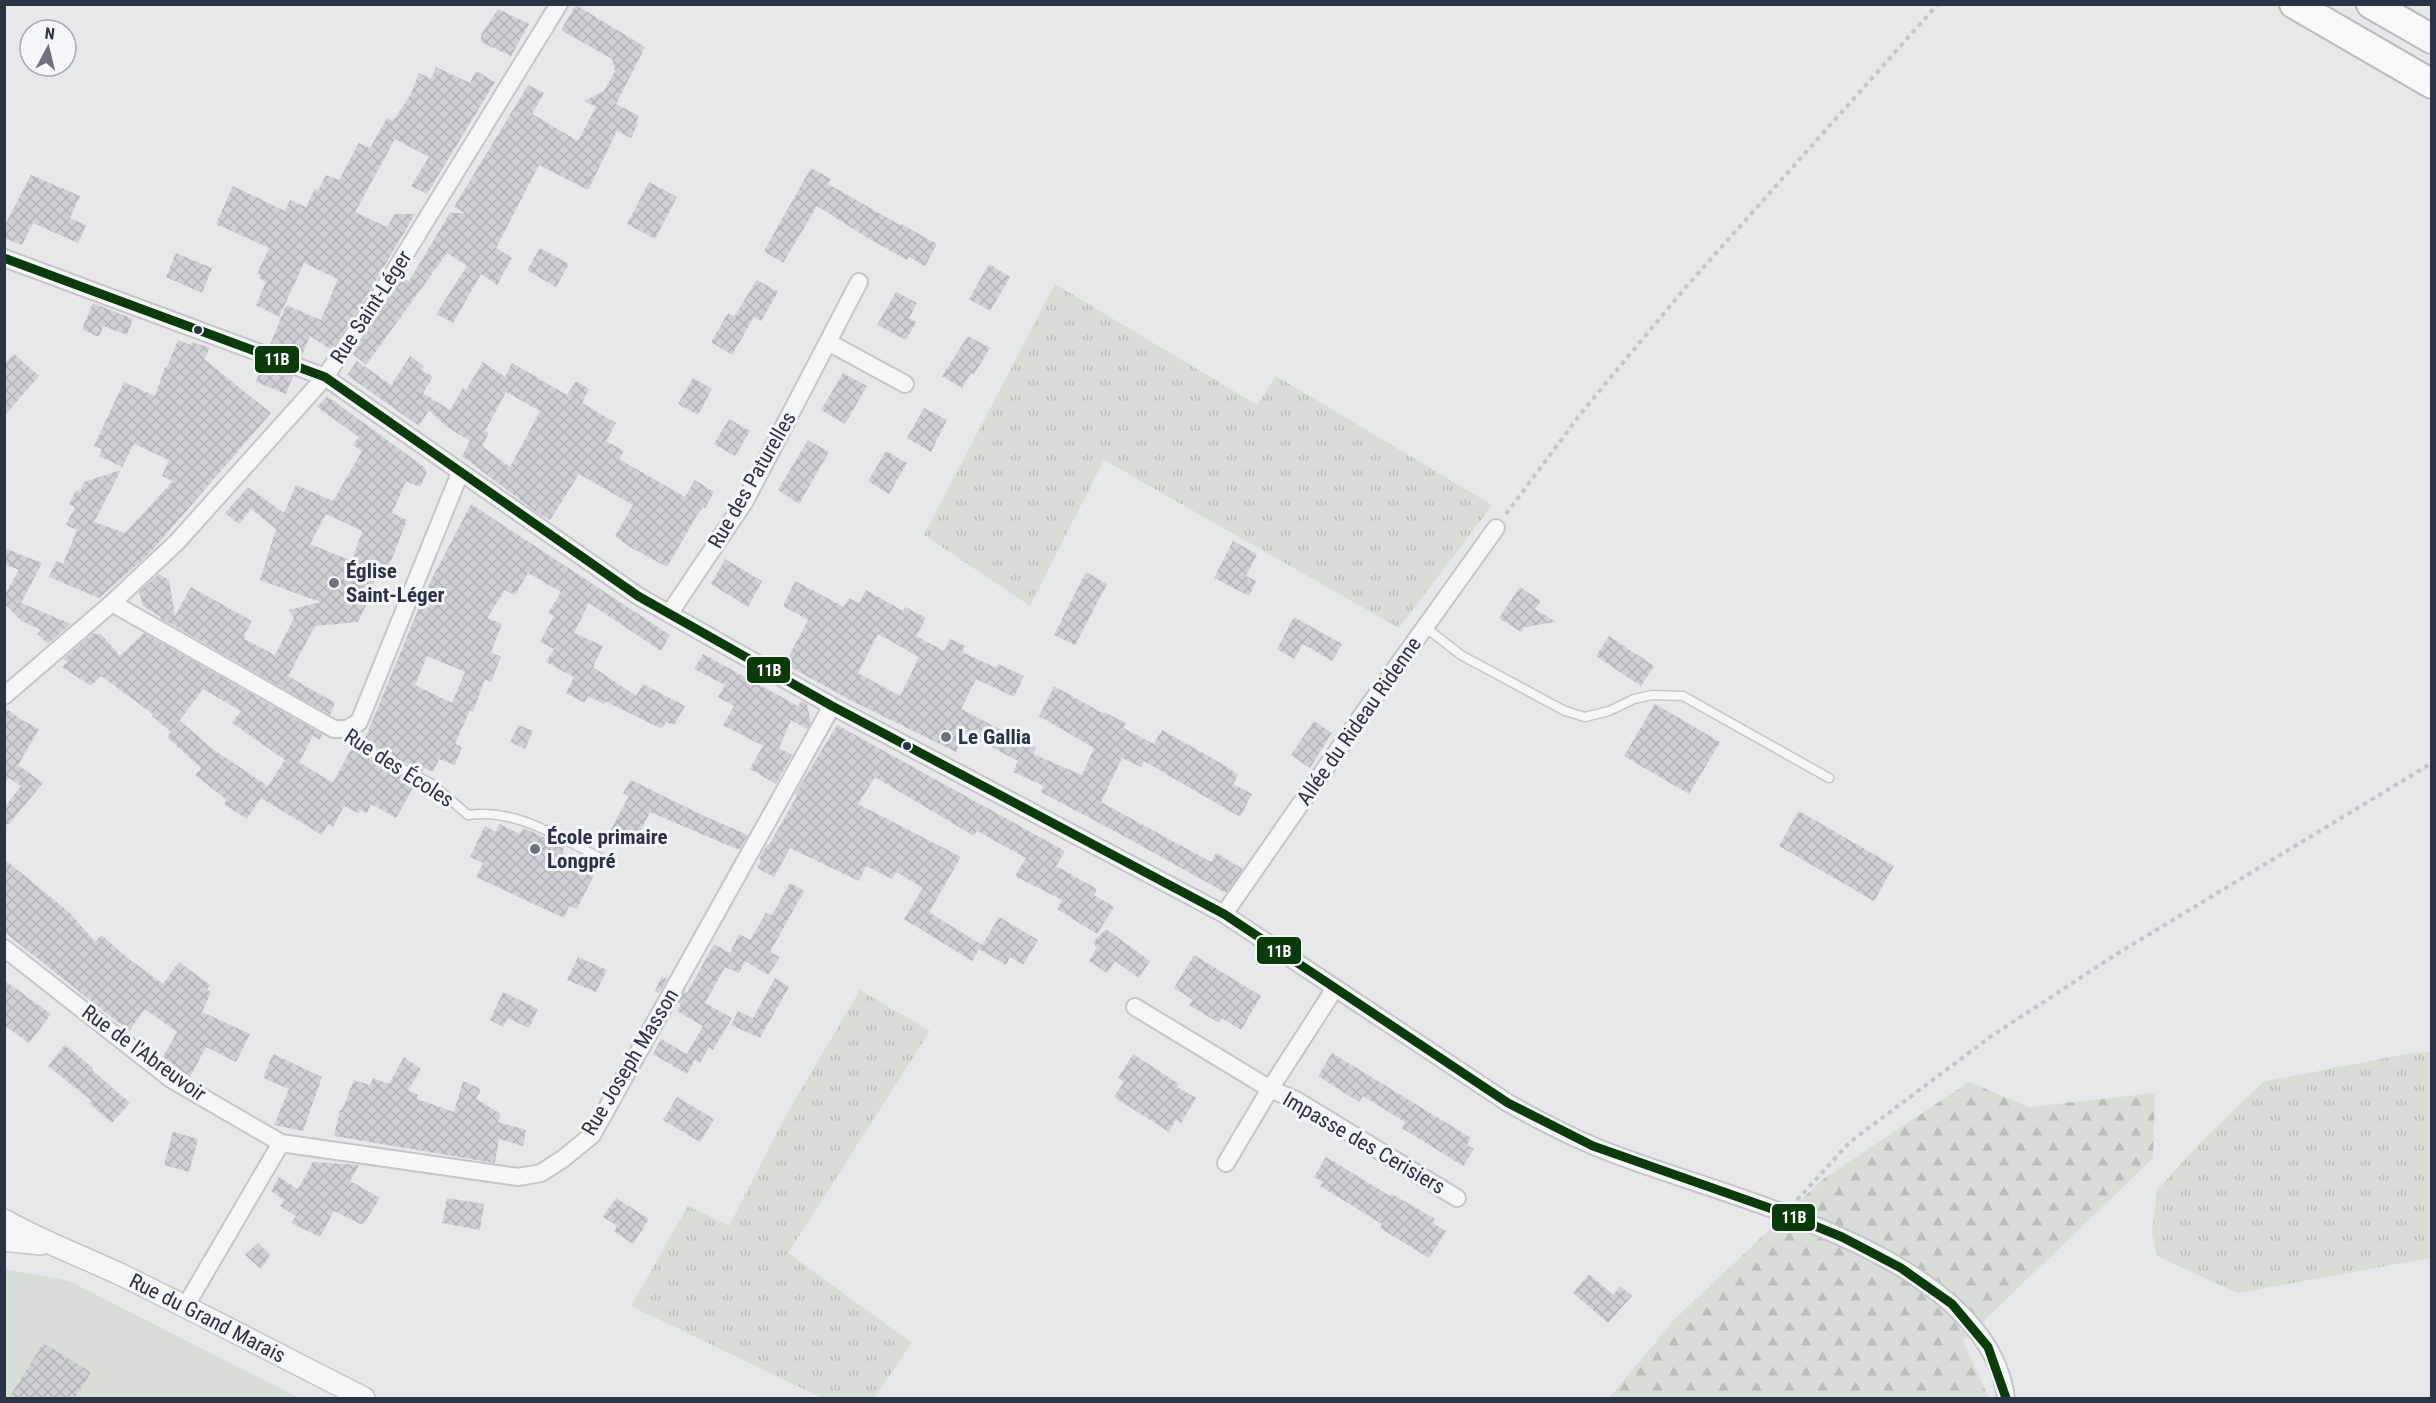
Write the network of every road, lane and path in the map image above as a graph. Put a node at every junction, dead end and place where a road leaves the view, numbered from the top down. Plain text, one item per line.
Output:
1 (559, 4) edge
2 (1938, 4) edge
3 (2294, 4) edge
4 (2371, 4) edge
5 (2432, 39) edge
6 (2432, 84) edge
7 (4, 258) edge
8 (859, 282) dead end
9 (828, 342) junction
10 (325, 377) junction
11 (904, 384) dead end
12 (460, 473) junction
13 (1496, 528) joint
14 (112, 603) junction
15 (669, 614) junction
16 (1425, 627) junction
17 (4, 696) edge
18 (832, 706) junction
19 (347, 729) junction
20 (2432, 763) edge
21 (1829, 778) dead end
22 (599, 857) dead end
23 (1224, 914) junction
24 (4, 948) edge
25 (1333, 987) junction
26 (1135, 1007) dead end
27 (1270, 1089) junction
28 (280, 1143) junction
29 (1226, 1163) dead end
30 (1457, 1198) dead end
31 (1785, 1213) junction
32 (4, 1220) edge
33 (4, 1240) edge
34 (50, 1245) junction
35 (185, 1307) junction
36 (364, 1398) edge
37 (2006, 1398) edge

1 - 10 street, Rue Saint-Léger
2 - 13 path
3 - 6 highway
4 - 5 highway
7 - 10 street
8 - 9 street, Rue des Paturelles
9 - 11 street
9 - 15 street, Rue des Paturelles
10 - 12 street
10 - 14 street, Rue Saint-Léger
12 - 15 street
12 - 19 street
13 - 16 street, Allée du Rideau Ridenne
14 - 17 street, Rue Saint-Léger
14 - 19 street, Rue des Écoles
15 - 18 street
16 - 21 lane
16 - 23 street, Allée du Rideau Ridenne
18 - 23 street
18 - 28 street, Rue Joseph Masson
19 - 22 lane, Rue des Écoles
20 - 31 path
23 - 25 street
24 - 28 street, Rue de l'Abreuvoir
25 - 27 street
25 - 31 street
26 - 27 street, Impasse des Cerisiers
27 - 29 street
27 - 30 street, Impasse des Cerisiers
28 - 35 street
31 - 37 street
32 - 34 street, Rue du Grand Marais
33 - 34 street, Rue du Grand Marais
34 - 35 street, Rue du Grand Marais
35 - 36 street, Rue du Grand Marais

